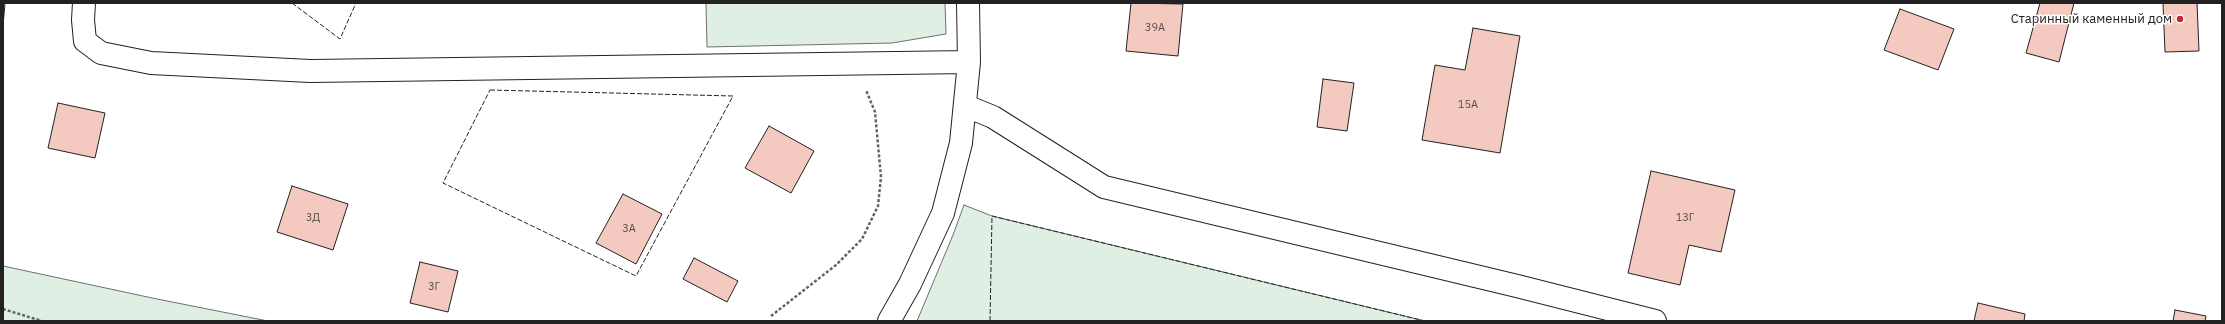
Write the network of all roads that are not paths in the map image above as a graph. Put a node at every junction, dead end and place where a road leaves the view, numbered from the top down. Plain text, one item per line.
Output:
1 (84, 3) edge
2 (968, 3) edge
3 (969, 62) junction
4 (966, 106) junction
5 (889, 321) edge
6 (1655, 321) edge

1 - 3 street
2 - 3 street
3 - 4 street
4 - 5 street
4 - 6 street

